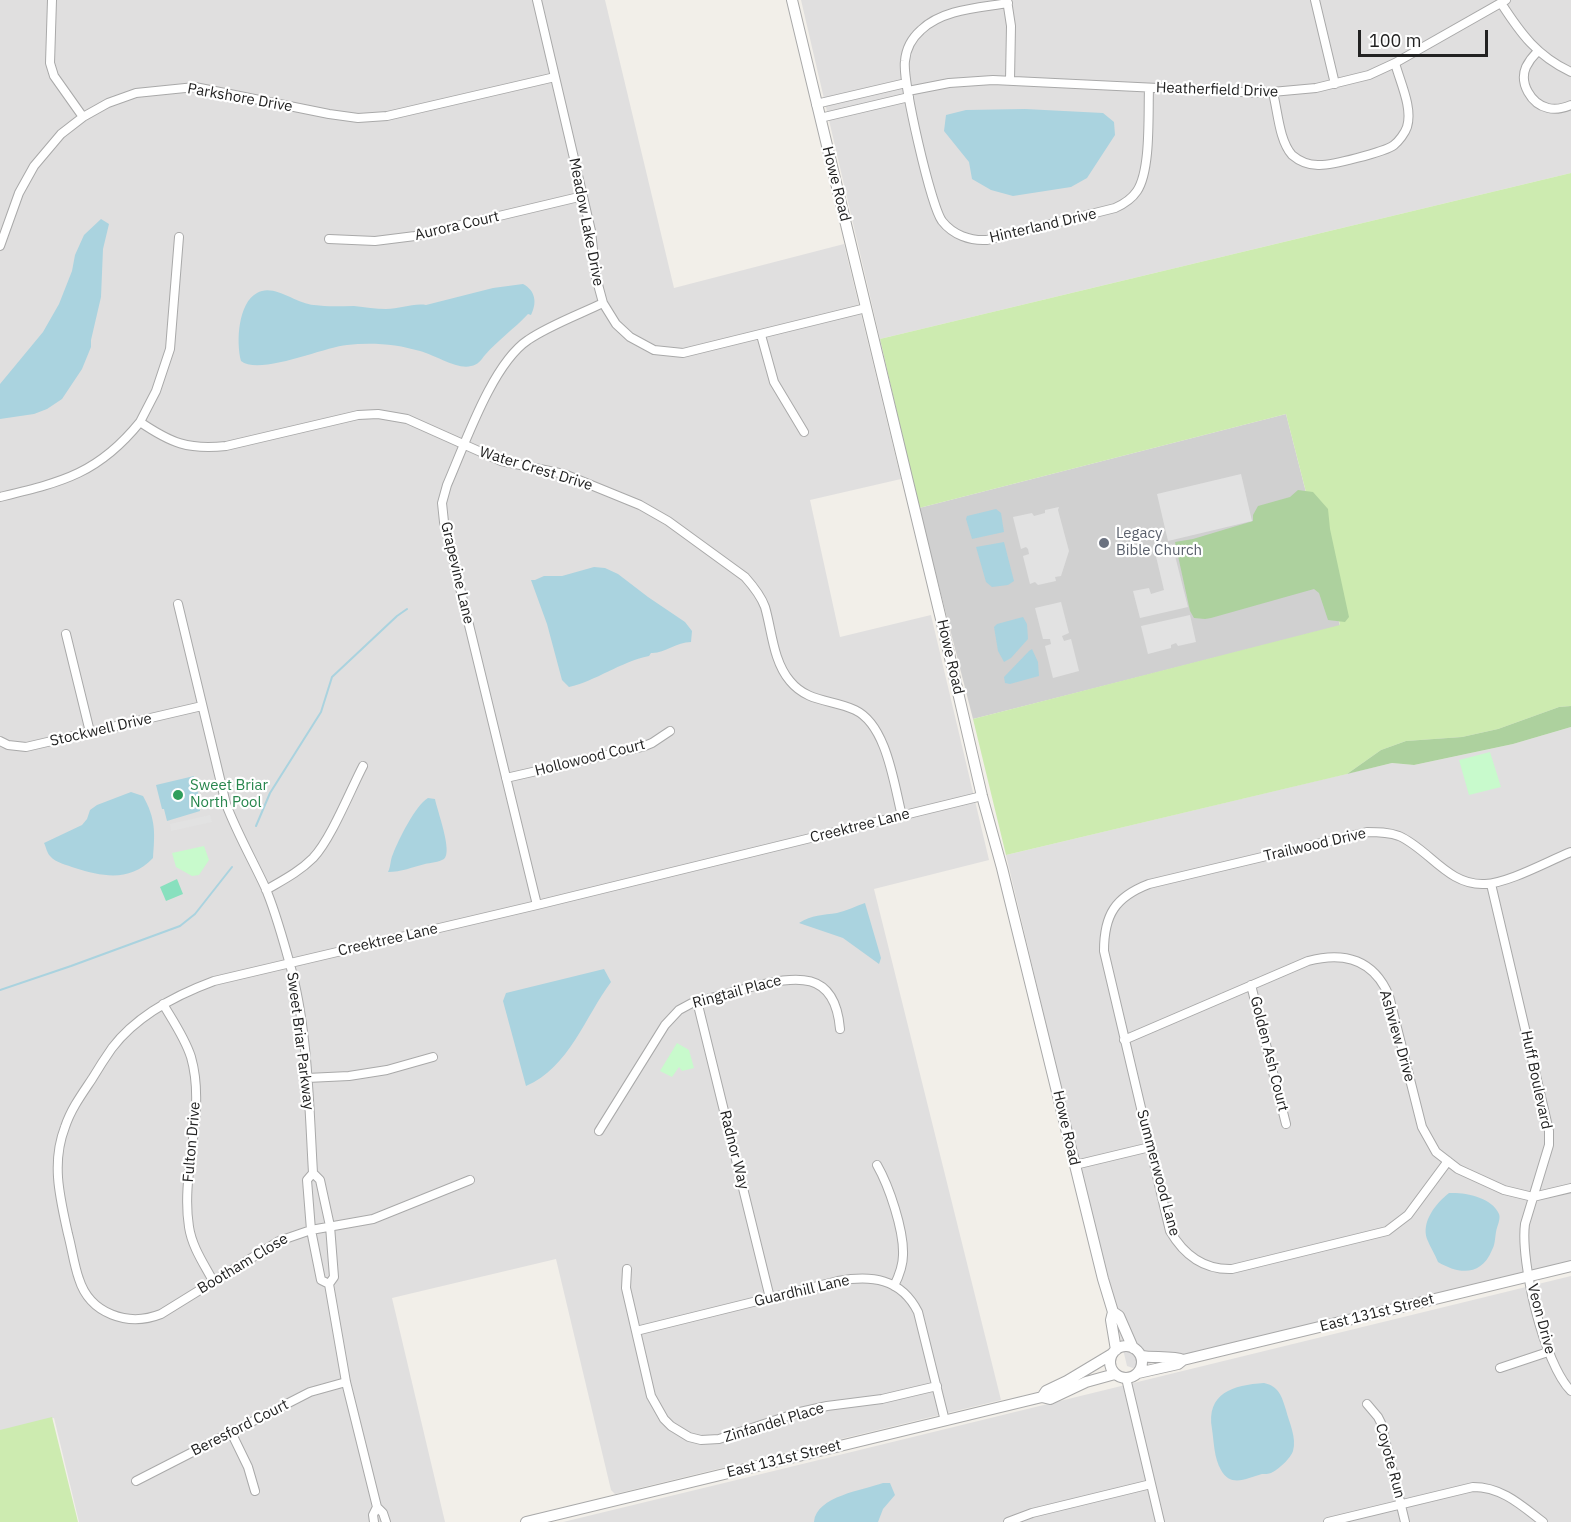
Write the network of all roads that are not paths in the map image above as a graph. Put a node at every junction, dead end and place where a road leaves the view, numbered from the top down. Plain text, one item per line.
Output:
1 (52, 0) edge
2 (537, 0) edge
3 (792, 0) edge
4 (1315, 0) edge
5 (1007, 2) edge
6 (1504, 2) edge
7 (1537, 52) junction
8 (1395, 63) junction
9 (1571, 72) edge
10 (555, 77) junction
11 (1010, 80) junction
12 (1335, 84) junction
13 (1149, 88) junction
14 (908, 90) junction
15 (1273, 93) junction
16 (816, 104) junction
17 (1571, 105) edge
18 (83, 117) junction
19 (820, 118) junction
20 (583, 196) junction
21 (179, 237) dead end
22 (329, 239) dead end
23 (0, 246) edge
24 (603, 303) junction
25 (866, 308) junction
26 (761, 335) junction
27 (140, 422) junction
28 (804, 432) dead end
29 (464, 445) junction
30 (0, 497) edge
31 (178, 604) dead end
32 (66, 634) dead end
33 (202, 706) junction
34 (669, 731) dead end
35 (90, 732) junction
36 (0, 741) edge
37 (363, 766) dead end
38 (506, 778) junction
39 (982, 796) junction
40 (902, 816) junction
41 (1571, 852) edge
42 (1491, 884) junction
43 (266, 890) junction
44 (1118, 903) joint
45 (537, 905) junction
46 (290, 962) junction
47 (1251, 985) junction
48 (697, 1001) junction
49 (163, 1004) junction
50 (840, 1029) dead end
51 (1124, 1040) junction
52 (433, 1057) dead end
53 (307, 1078) junction
54 (1286, 1124) dead end
55 (598, 1131) dead end
56 (1150, 1148) junction
57 (1448, 1161) junction
58 (877, 1165) dead end
59 (1075, 1165) junction
60 (313, 1173) junction
61 (470, 1180) dead end
62 (1571, 1188) edge
63 (1533, 1197) junction
64 (330, 1226) junction
65 (311, 1230) junction
66 (1571, 1266) edge
67 (627, 1269) dead end
68 (1530, 1276) junction
69 (213, 1281) junction
70 (329, 1284) junction
71 (894, 1286) junction
72 (770, 1298) junction
73 (1113, 1312) junction
74 (121, 1318) joint
75 (636, 1331) junction
76 (1114, 1352) junction
77 (1137, 1352) junction
78 (1548, 1352) junction
79 (1183, 1360) junction
80 (1500, 1368) dead end
81 (1138, 1373) junction
82 (1115, 1374) junction
83 (1126, 1378) junction
84 (346, 1382) junction
85 (937, 1386) junction
86 (1571, 1391) edge
87 (1042, 1397) junction
88 (1367, 1404) dead end
89 (945, 1421) junction
90 (231, 1432) junction
91 (136, 1481) dead end
92 (1151, 1484) junction
93 (255, 1491) dead end
94 (1401, 1504) junction
95 (376, 1507) junction
96 (374, 1522) edge
97 (386, 1522) edge
98 (526, 1522) edge
99 (1008, 1522) edge
100 (1160, 1522) edge
101 (1328, 1522) edge
102 (1406, 1522) edge
103 (1543, 1522) edge

1 - 18 street
2 - 10 street, Meadow Lake Drive
3 - 16 street, Howe Road
4 - 12 street
5 - 11 street
5 - 14 street, Hinterland Drive
6 - 7 street
6 - 8 street, Heatherfield Drive
7 - 9 street
7 - 17 street
8 - 12 street, Heatherfield Drive
8 - 15 street
10 - 18 street, Parkshore Drive
10 - 20 street, Meadow Lake Drive
11 - 13 street, Heatherfield Drive
11 - 14 street, Heatherfield Drive
12 - 15 street, Heatherfield Drive
13 - 14 street, Hinterland Drive
13 - 15 street, Heatherfield Drive
14 - 16 street, Heatherfield Drive
14 - 19 street, Heatherfield Drive
16 - 19 street, Howe Road
18 - 23 street, Parkshore Drive
19 - 25 street, Howe Road
20 - 22 street, Aurora Court
20 - 24 street, Meadow Lake Drive
21 - 27 street
24 - 26 street, Meadow Lake Drive
24 - 29 street, Grapevine Lane
25 - 26 street, Meadow Lake Drive
25 - 39 street, Howe Road
26 - 28 street
27 - 29 street, Water Crest Drive
27 - 30 street
29 - 38 street, Grapevine Lane
29 - 40 street, Water Crest Drive
31 - 33 street, Sweet Briar Parkway
32 - 35 street
33 - 35 street, Stockwell Drive
33 - 43 street, Sweet Briar Parkway
34 - 38 street, Hollowood Court
35 - 36 street, Stockwell Drive
37 - 43 street
38 - 45 street, Grapevine Lane
39 - 40 street, Creektree Lane
39 - 59 street, Howe Road
40 - 45 street, Creektree Lane
41 - 42 street
42 - 44 street, Trailwood Drive
42 - 63 street, Huff Boulevard
43 - 46 street, Sweet Briar Parkway
44 - 51 street, Summerwood Lane
45 - 46 street, Creektree Lane
46 - 49 street, Creektree Lane
46 - 53 street, Sweet Briar Parkway
47 - 51 street, Ashview Drive
47 - 54 street, Golden Ash Court
47 - 57 street, Ashview Drive
48 - 50 street, Ringtail Place
48 - 55 street, Ringtail Place
48 - 72 street, Radnor Way
49 - 69 street, Fulton Drive
49 - 74 street, Creektree Lane
51 - 56 street, Summerwood Lane
52 - 53 street
53 - 60 street, Sweet Briar Parkway
56 - 57 street, Summerwood Lane
56 - 59 street
57 - 63 street, Ashview Drive
58 - 71 street
59 - 73 street, Howe Road
60 - 64 street, Sweet Briar Parkway
60 - 65 street, Sweet Briar Parkway
61 - 64 street, Bootham Close
62 - 63 street
63 - 68 street, Huff Boulevard
64 - 65 street, Bootham Close
64 - 70 street, Sweet Briar Parkway
65 - 69 street, Bootham Close
65 - 70 street, Sweet Briar Parkway
66 - 68 street, East 131st Street
67 - 75 street, Zinfandel Place
68 - 78 street, Veon Drive
68 - 79 street, East 131st Street
69 - 74 street, Bootham Close
70 - 84 street, Sweet Briar Parkway
71 - 72 street, Guardhill Lane
71 - 85 street
72 - 75 street, Guardhill Lane
73 - 76 street, Howe Road
73 - 77 street, Howe Road
75 - 85 street, Zinfandel Place
76 - 77 street
76 - 82 street
76 - 87 street, East 131st Street
77 - 79 street, East 131st Street
77 - 81 street
78 - 80 street
78 - 86 street, Veon Drive
79 - 81 street, East 131st Street
81 - 83 street
82 - 83 street
82 - 87 street, East 131st Street
83 - 92 street
84 - 90 street, Beresford Court
84 - 95 street, Sweet Briar Parkway
85 - 89 street
87 - 89 street, East 131st Street
88 - 94 street, Coyote Run
89 - 98 street, East 131st Street
90 - 91 street, Beresford Court
90 - 93 street
92 - 99 street
92 - 100 street
94 - 101 street
94 - 102 street, Coyote Run
94 - 103 street
95 - 96 street, Sweet Briar Parkway
95 - 97 street, Sweet Briar Parkway

